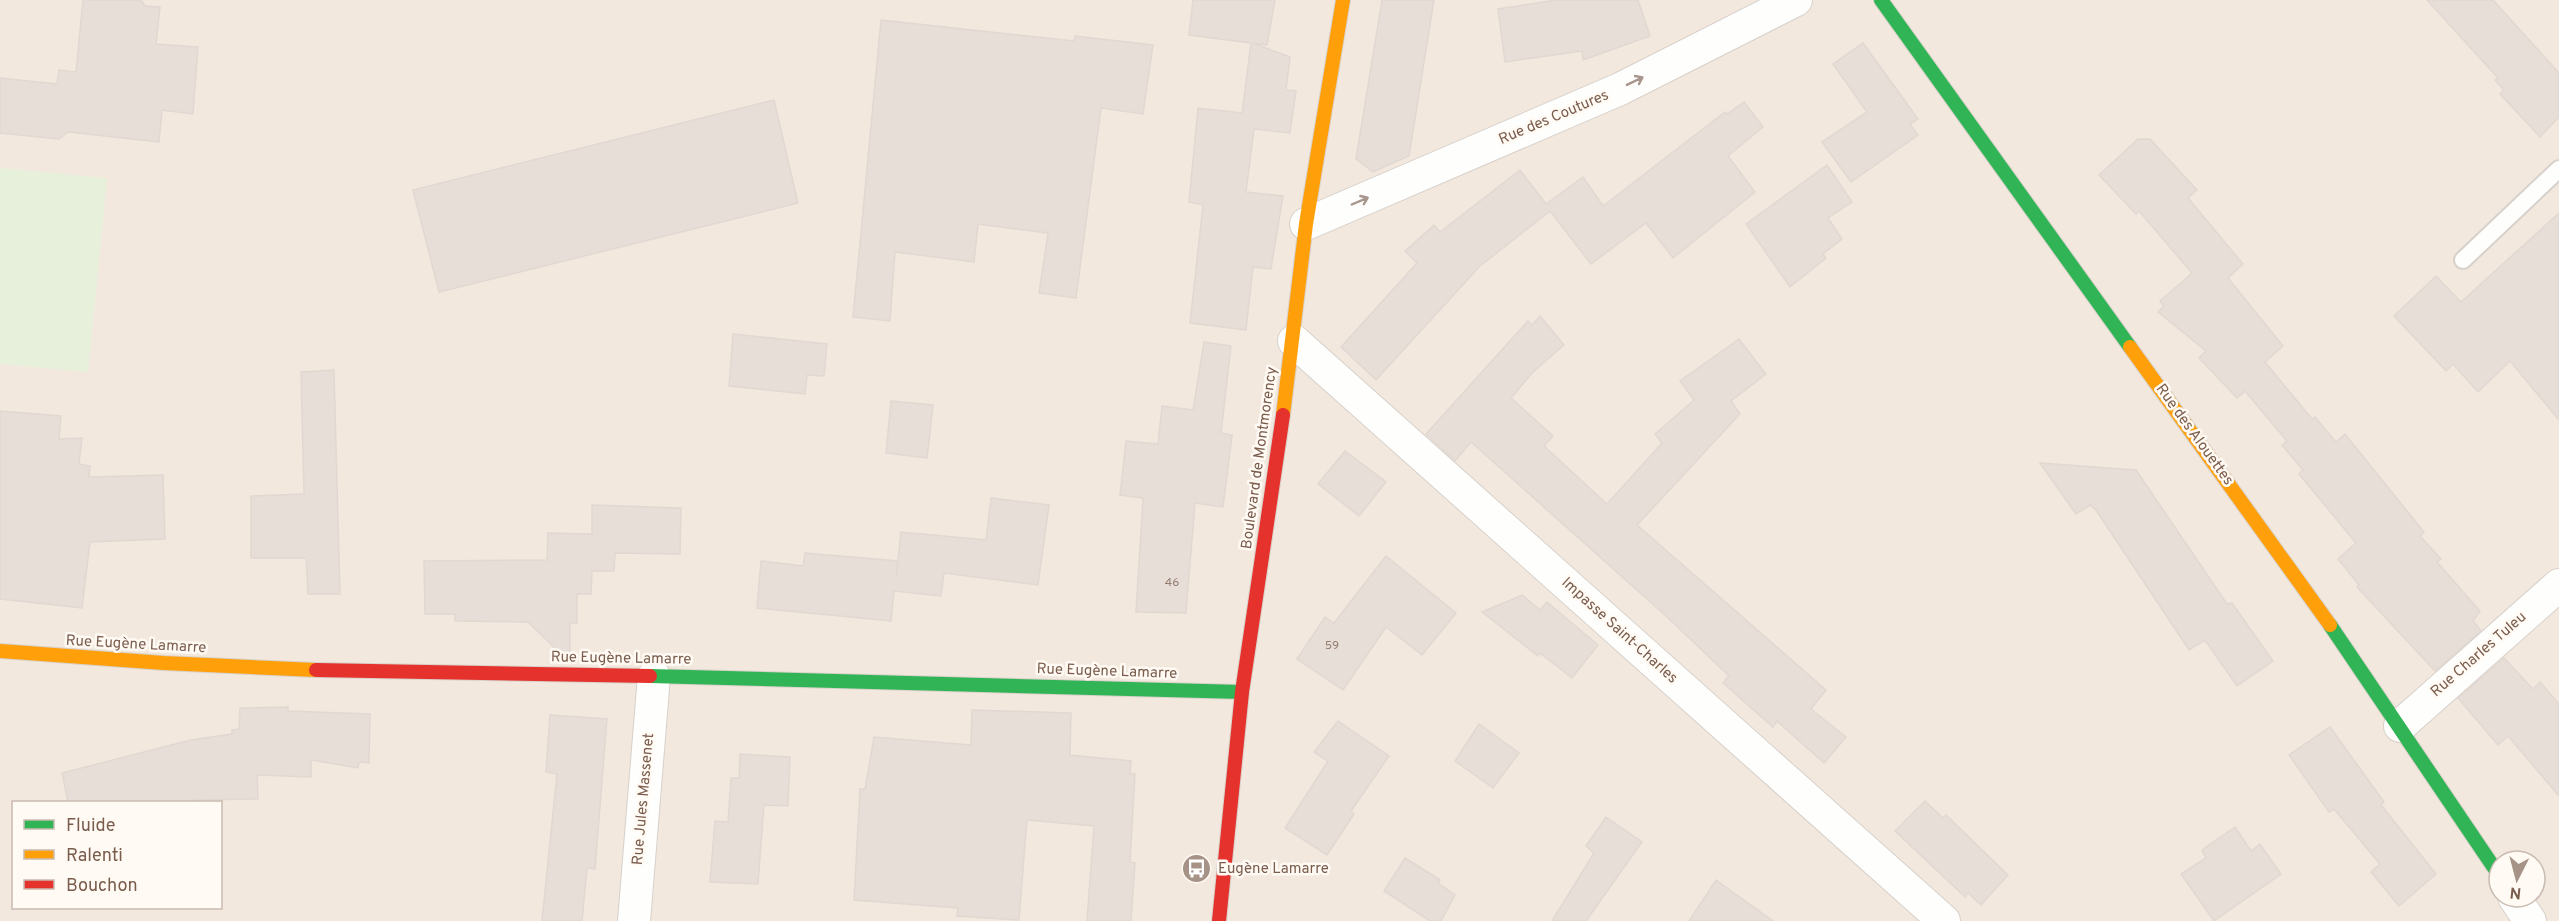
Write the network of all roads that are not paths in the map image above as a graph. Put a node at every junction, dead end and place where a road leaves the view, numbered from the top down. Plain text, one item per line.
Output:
1 (1343, 0) edge
2 (1796, 0) edge
3 (1881, 0) edge
4 (2559, 169) edge
5 (1306, 224) junction
6 (2463, 260) dead end
7 (1294, 341) junction
8 (2559, 585) edge
9 (0, 651) edge
10 (654, 676) junction
11 (1242, 692) junction
12 (2400, 726) junction
13 (2487, 857) edge
14 (634, 921) edge
15 (1219, 921) edge
16 (1944, 921) edge

1 - 5 street, Boulevard de Montmorency
5 -> 2 street, Rue des Coutures
3 - 12 street, Rue des Alouettes
4 - 6 lane
5 - 7 street, Boulevard de Montmorency
7 - 11 street, Boulevard de Montmorency
7 - 16 street, Impasse Saint-Charles
8 - 12 street, Rue Charles Tuleu
9 - 10 street, Rue Eugène Lamarre
10 - 11 street, Rue Eugène Lamarre
10 - 14 street, Rue Jules Massenet
11 - 15 street, Boulevard de Montmorency
12 - 13 street, Rue des Alouettes

